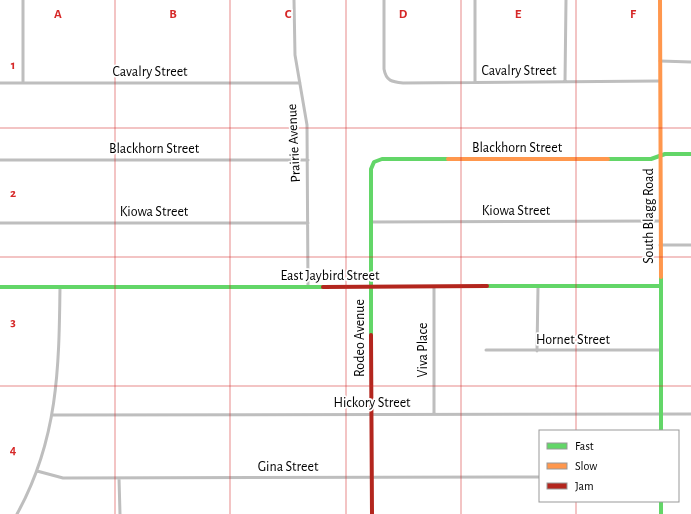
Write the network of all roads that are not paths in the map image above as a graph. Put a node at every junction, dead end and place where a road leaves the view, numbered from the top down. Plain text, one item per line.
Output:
1 (23, 0) edge
2 (294, 0) edge
3 (384, 0) edge
4 (475, 0) edge
5 (566, 0) edge
6 (660, 0) edge
7 (660, 61) junction
8 (691, 62) edge
9 (475, 82) junction
10 (565, 82) junction
11 (660, 82) junction
12 (0, 83) edge
13 (23, 83) junction
14 (300, 83) junction
15 (691, 154) edge
16 (660, 155) junction
17 (0, 160) edge
18 (308, 160) junction
19 (374, 162) joint
20 (371, 222) junction
21 (660, 222) junction
22 (0, 223) edge
23 (308, 223) junction
24 (660, 245) junction
25 (691, 245) edge
26 (434, 286) junction
27 (538, 286) junction
28 (660, 286) junction
29 (0, 287) edge
30 (60, 287) junction
31 (308, 287) junction
32 (371, 287) junction
33 (486, 350) dead end
34 (660, 350) junction
35 (537, 351) junction
36 (661, 413) junction
37 (371, 414) junction
38 (434, 414) junction
39 (691, 414) edge
40 (53, 415) junction
41 (661, 430) edge
42 (37, 471) junction
43 (372, 477) junction
44 (539, 477) edge
45 (119, 478) junction
46 (661, 502) edge
47 (17, 514) edge
48 (120, 514) edge
49 (372, 514) edge
50 (661, 514) edge

1 - 13 street
2 - 14 street, Prairie Avenue
3 - 9 street, Cavalry Street
4 - 9 street
5 - 10 street
6 - 7 street, South Blagg Road
7 - 8 street
7 - 11 street, South Blagg Road
9 - 10 street, Cavalry Street
10 - 11 street, Cavalry Street
11 - 16 street, South Blagg Road
12 - 13 street, Cavalry Street
13 - 14 street, Cavalry Street
14 - 18 street, Prairie Avenue
15 - 16 street, Blackhorn Street
16 - 19 street, Blackhorn Street
16 - 21 street, South Blagg Road
17 - 18 street, Blackhorn Street
18 - 23 street, Prairie Avenue
19 - 20 street, Rodeo Avenue
20 - 21 street, Kiowa Street
20 - 32 street, Rodeo Avenue
21 - 24 street, South Blagg Road
22 - 23 street, Kiowa Street
23 - 31 street, Prairie Avenue
24 - 25 street
24 - 28 street, South Blagg Road
26 - 27 street, East Jaybird Street
26 - 32 street, East Jaybird Street
26 - 38 street, Viva Place
27 - 28 street, East Jaybird Street
27 - 35 street
28 - 34 street, South Blagg Road
29 - 30 street, East Jaybird Street
30 - 31 street, East Jaybird Street
30 - 40 street
31 - 32 street, East Jaybird Street
32 - 37 street, Rodeo Avenue
33 - 35 street, Hornet Street
34 - 35 street, Hornet Street
34 - 36 street, South Blagg Road
36 - 38 street, Hickory Street
36 - 39 street, Hickory Street
36 - 41 street, South Blagg Road
37 - 38 street, Hickory Street
37 - 40 street, Hickory Street
37 - 43 street, Rodeo Avenue
40 - 42 street
42 - 45 street, Gina Street
42 - 47 street
43 - 44 street, Gina Street
43 - 45 street, Gina Street
43 - 49 street, Rodeo Avenue
45 - 48 street
46 - 50 street

